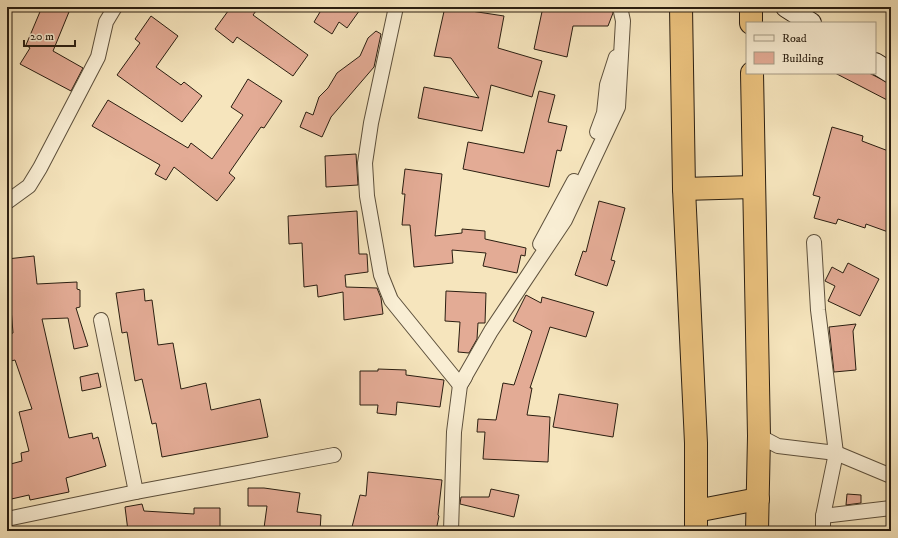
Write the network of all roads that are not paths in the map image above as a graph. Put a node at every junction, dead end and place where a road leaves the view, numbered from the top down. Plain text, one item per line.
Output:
1 (115, 7) edge
2 (396, 7) edge
3 (620, 7) edge
4 (681, 7) edge
5 (751, 7) edge
6 (786, 7) edge
7 (624, 14) edge
8 (751, 22) edge
9 (809, 22) edge
10 (876, 64) edge
11 (891, 73) edge
12 (752, 74) edge
13 (753, 188) junction
14 (684, 189) junction
15 (7, 202) edge
16 (814, 242) dead end
17 (100, 320) dead end
18 (460, 385) junction
19 (759, 436) junction
20 (836, 453) junction
21 (334, 455) dead end
22 (891, 476) edge
23 (136, 492) junction
24 (758, 499) junction
25 (891, 508) edge
26 (823, 516) junction
27 (7, 519) edge
28 (696, 521) edge
29 (451, 531) edge
30 (758, 531) edge
31 (823, 531) edge

1 - 15 street
2 - 18 street
3 - 7 street
4 - 14 highway
5 - 8 highway
6 - 9 street
7 - 18 street
10 - 11 street
12 - 13 highway
13 - 14 highway
13 - 19 highway
14 - 28 highway
16 - 20 street
17 - 23 street
18 - 29 street
19 - 20 street
19 - 24 highway
20 - 22 street
20 - 26 street
21 - 23 street
23 - 27 street
24 - 28 highway
24 - 30 highway
25 - 26 street
26 - 31 street

